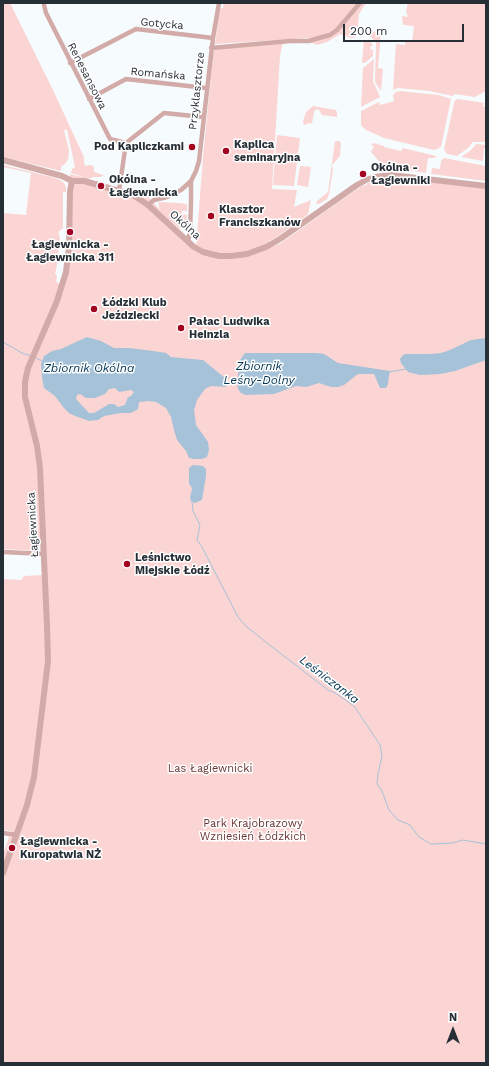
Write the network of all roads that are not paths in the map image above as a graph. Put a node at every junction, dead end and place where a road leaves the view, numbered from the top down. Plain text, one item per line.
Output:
1 (219, 3) edge
2 (360, 3) edge
3 (44, 5) dead end
4 (213, 38) junction
5 (211, 48) junction
6 (70, 63) junction
7 (206, 88) junction
8 (89, 99) junction
9 (203, 117) junction
10 (126, 143) junction
11 (3, 160) edge
12 (72, 181) junction
13 (191, 181) junction
14 (486, 186) edge
15 (119, 191) junction
16 (148, 205) junction
17 (188, 242) junction
18 (3, 552) edge
19 (44, 554) junction
20 (3, 833) edge
21 (17, 835) junction
22 (3, 873) edge

1 - 4 street, Przyklasztorze
2 - 5 street
3 - 6 street, Renesansowa
4 - 5 street, Przyklasztorze
4 - 6 street, Gotycka
5 - 7 street, Przyklasztorze
6 - 8 street, Renesansowa
7 - 8 street, Romańska
7 - 9 street, Przyklasztorze
8 - 10 street, Renesansowa
9 - 10 street
9 - 13 street, Przyklasztorze
10 - 15 street
11 - 12 street, Okólna
12 - 15 street, Okólna
12 - 19 street, Łagiewnicka
13 - 16 street, Przyklasztorze
13 - 17 street, Przyklasztorze
14 - 17 street, Okólna
15 - 16 street, Okólna
16 - 17 street, Okólna
18 - 19 street
19 - 21 street, Łagiewnicka
20 - 21 street
21 - 22 street, Łagiewnicka

